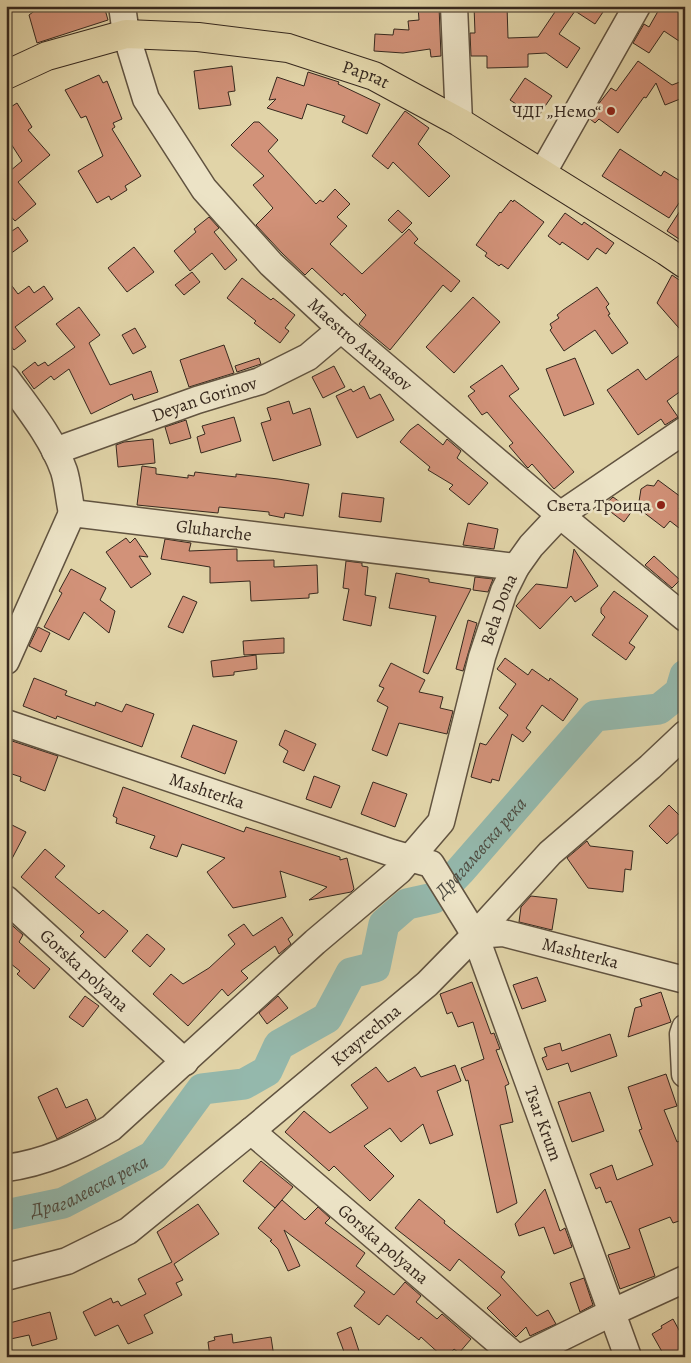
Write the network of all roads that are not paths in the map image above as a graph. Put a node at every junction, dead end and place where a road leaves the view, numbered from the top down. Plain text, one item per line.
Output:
1 (122, 6) edge
2 (454, 6) edge
3 (637, 6) edge
4 (126, 34) junction
5 (6, 75) edge
6 (459, 122) junction
7 (542, 174) junction
8 (685, 264) edge
9 (341, 329) junction
10 (6, 378) edge
11 (685, 430) edge
12 (55, 451) junction
13 (72, 513) junction
14 (560, 515) junction
15 (516, 567) junction
16 (685, 618) edge
17 (6, 662) edge
18 (6, 722) edge
19 (685, 734) edge
20 (421, 860) junction
21 (6, 899) edge
22 (475, 935) junction
23 (685, 980) edge
24 (685, 1028) edge
25 (185, 1062) junction
26 (685, 1074) edge
27 (251, 1131) junction
28 (6, 1168) edge
29 (6, 1278) edge
30 (685, 1280) edge
31 (613, 1312) junction
32 (516, 1357) edge
33 (522, 1357) edge
34 (628, 1357) edge

1 - 4 street, Maestro Atanasov
2 - 6 street
3 - 7 street
4 - 5 main road, Paprat
4 - 6 main road, Paprat
4 - 9 street, Maestro Atanasov
6 - 7 main road, Paprat
7 - 8 main road, Paprat
9 - 12 street, Deyan Gorinov
9 - 14 street, Maestro Atanasov
10 - 12 street
11 - 14 street, Bela Dona
12 - 13 street
13 - 15 street, Gluharche
13 - 17 street
14 - 15 street, Bela Dona
14 - 16 street, Maestro Atanasov
15 - 20 street, Bela Dona
18 - 20 street, Mashterka
19 - 22 street, Krayrechna
20 - 22 street, Tsar Krum
20 - 25 street
21 - 25 street, Gorska polyana
22 - 23 street, Mashterka
22 - 27 street, Krayrechna
22 - 31 street, Tsar Krum
24 - 26 street
25 - 28 street
27 - 29 street, Krayrechna
27 - 32 street, Gorska polyana
30 - 31 street
31 - 33 street
31 - 34 street, Tsar Krum

